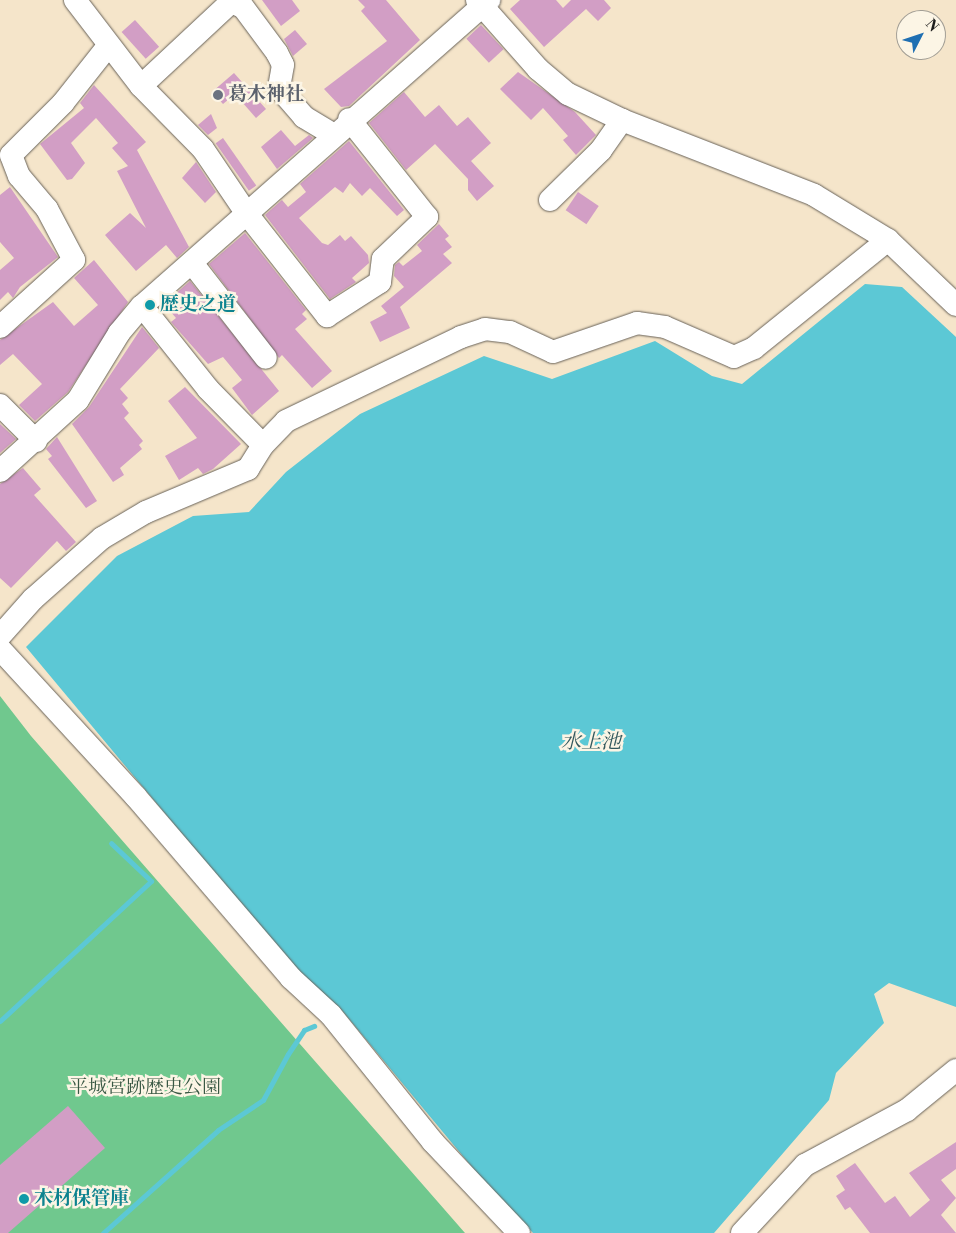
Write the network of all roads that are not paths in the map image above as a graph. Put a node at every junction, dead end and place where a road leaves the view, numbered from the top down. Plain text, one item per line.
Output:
1 (75, 0) edge
2 (482, 2) edge
3 (108, 46) junction
4 (141, 86) junction
5 (349, 118) junction
6 (622, 120) junction
7 (332, 134) junction
8 (550, 200) dead end
9 (247, 214) junction
10 (888, 240) junction
11 (192, 264) junction
12 (956, 305) edge
13 (142, 306) junction
14 (0, 327) edge
15 (266, 358) dead end
16 (0, 405) edge
17 (36, 441) junction
18 (263, 445) junction
19 (0, 471) edge
20 (0, 636) edge
21 (0, 650) edge
22 (956, 1070) edge
23 (519, 1233) edge
24 (742, 1233) edge

1 - 3 street
2 - 5 street
2 - 6 street
3 - 4 street
3 - 14 street
4 - 7 street
4 - 9 street
5 - 7 street
5 - 9 street
6 - 8 street
6 - 10 street
7 - 9 street
9 - 11 street
10 - 12 street
10 - 18 street
11 - 13 street
11 - 15 street
13 - 17 street
13 - 18 street
16 - 17 street
17 - 19 street
18 - 20 street
21 - 23 street
22 - 24 street

